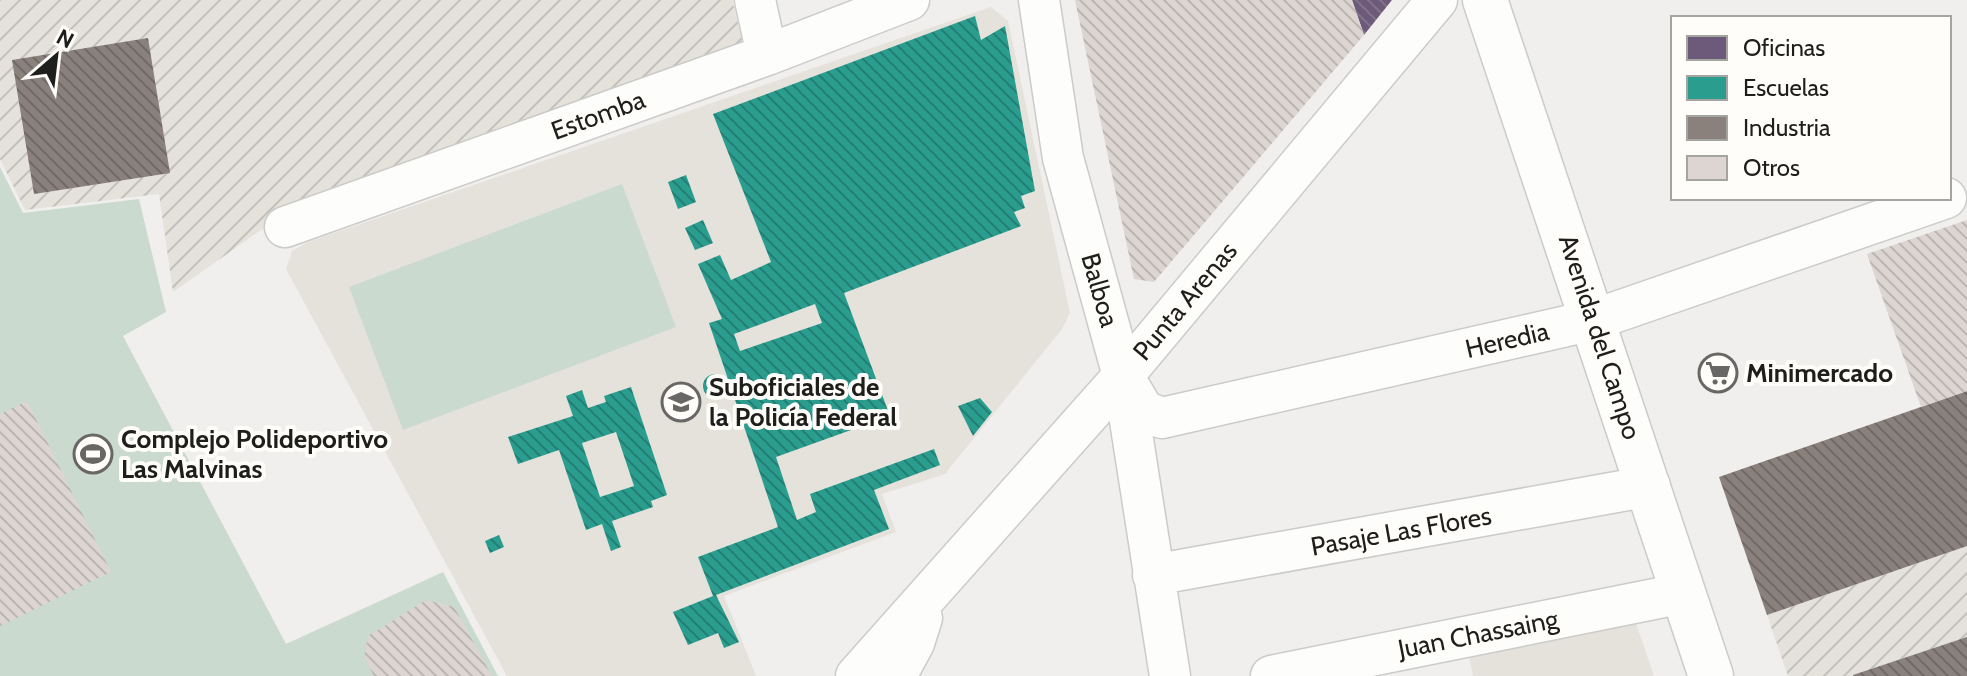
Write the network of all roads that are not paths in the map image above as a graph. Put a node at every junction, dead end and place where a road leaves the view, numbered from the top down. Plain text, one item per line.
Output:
1 (755, 0) edge
2 (909, 0) edge
3 (1039, 0) edge
4 (1437, 0) edge
5 (1485, 0) edge
6 (767, 55) junction
7 (1942, 200) edge
8 (285, 227) dead end
9 (1593, 320) junction
10 (1123, 376) junction
11 (1650, 486) junction
12 (1153, 575) junction
13 (1684, 593) junction
14 (928, 599) junction
15 (856, 676) edge
16 (896, 676) edge
17 (1170, 676) edge
18 (1271, 676) edge
19 (1711, 676) edge

1 - 6 street
2 - 6 street, Estomba
3 - 10 street, Balboa
4 - 10 street, Punta Arenas
5 - 9 main road, Avenida del Campo
6 - 8 street, Estomba
7 - 9 street, Heredia
9 - 10 street, Heredia
9 - 11 main road, Avenida del Campo
10 - 12 street, Balboa
10 - 14 street, Punta Arenas
11 - 12 street, Pasaje Las Flores
11 - 13 main road, Avenida del Campo
12 - 17 street, Balboa
13 - 18 street, Juan Chassaing
13 - 19 main road, Avenida del Campo
14 - 15 street, Punta Arenas
14 - 16 street, Punta Arenas

